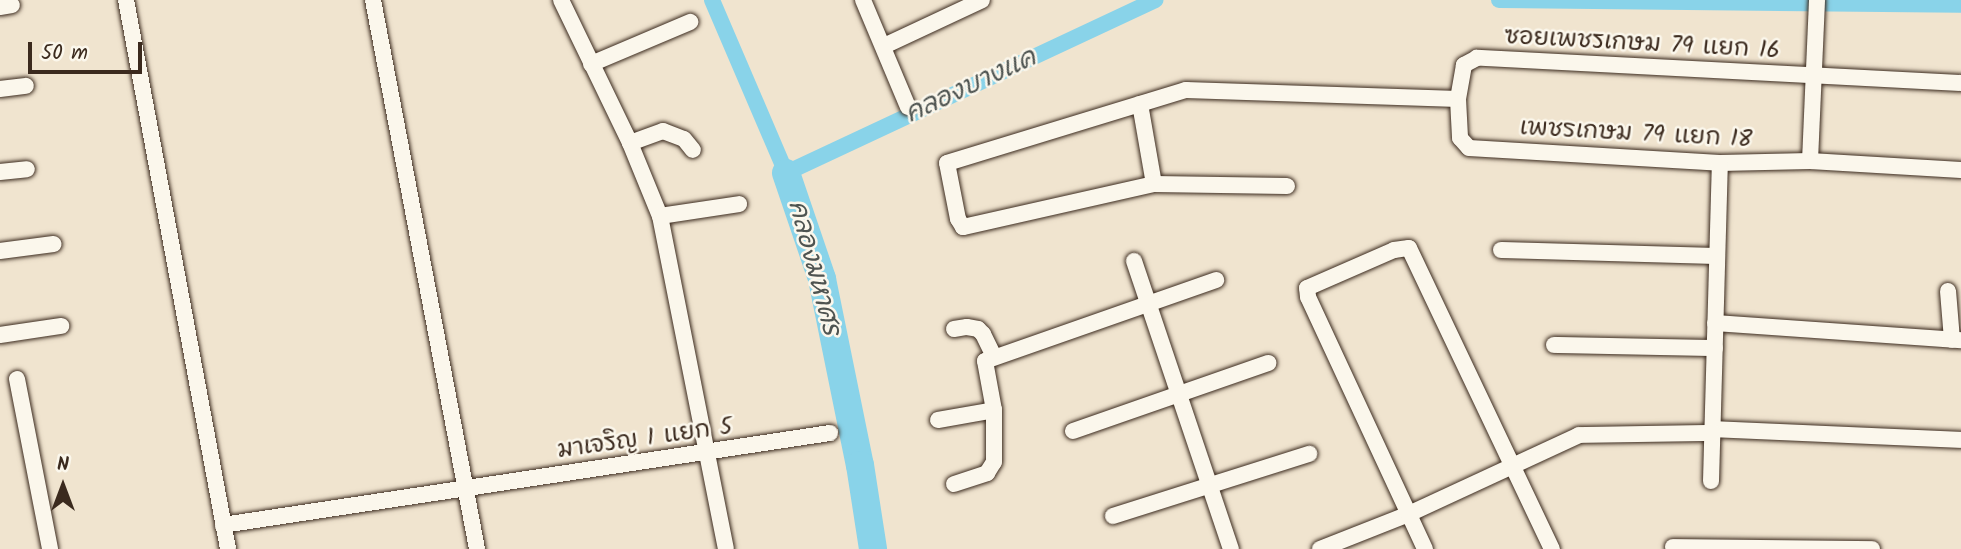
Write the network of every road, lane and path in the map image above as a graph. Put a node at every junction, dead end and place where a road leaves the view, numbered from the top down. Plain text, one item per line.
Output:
1 (125, 0) edge
2 (373, 0) edge
3 (561, 0) edge
4 (863, 0) edge
5 (982, 0) edge
6 (1817, 0) edge
7 (690, 22) dead end
8 (884, 46) junction
9 (591, 64) junction
10 (1812, 75) junction
11 (1961, 83) edge
12 (26, 86) dead end
13 (0, 89) edge
14 (1458, 99) junction
15 (1140, 104) junction
16 (908, 107) dead end
17 (630, 142) junction
18 (693, 150) dead end
19 (1810, 161) junction
20 (1720, 163) junction
21 (27, 169) dead end
22 (1961, 170) edge
23 (0, 172) edge
24 (1154, 184) junction
25 (1287, 186) dead end
26 (739, 204) dead end
27 (660, 216) junction
28 (54, 244) dead end
29 (1501, 250) dead end
30 (0, 251) edge
31 (1717, 256) junction
32 (1134, 261) dead end
33 (1216, 279) dead end
34 (1948, 291) dead end
35 (1146, 303) junction
36 (1715, 323) junction
37 (61, 326) dead end
38 (954, 329) dead end
39 (0, 334) edge
40 (1957, 340) edge
41 (1554, 345) dead end
42 (1715, 348) junction
43 (994, 357) junction
44 (1268, 363) dead end
45 (18, 379) dead end
46 (1177, 394) junction
47 (994, 410) junction
48 (938, 420) dead end
49 (1073, 431) dead end
50 (1713, 431) junction
51 (830, 433) dead end
52 (1961, 440) edge
53 (709, 453) junction
54 (1310, 454) dead end
55 (1511, 466) junction
56 (1711, 481) dead end
57 (954, 484) dead end
58 (1208, 484) junction
59 (466, 488) junction
60 (1409, 514) junction
61 (1113, 516) dead end
62 (223, 525) junction
63 (1673, 547) dead end
64 (50, 549) edge
65 (228, 549) edge
66 (477, 549) edge
67 (726, 549) edge
68 (1231, 549) edge
69 (1320, 549) edge
70 (1425, 549) edge
71 (1552, 549) edge
72 (1872, 549) edge

1 - 62 street
2 - 59 street
3 - 9 street
4 - 8 street
5 - 8 street
6 - 10 street
7 - 9 street
8 - 16 street
9 - 17 street
10 - 11 street, ซอยเพชรเกษม 79 แยก 16
10 - 14 street, ซอยเพชรเกษม 79 แยก 16
10 - 19 street
12 - 13 street
14 - 15 street
14 - 20 street, เพชรเกษม 79 แยก 18
15 - 24 street
15 - 24 street
17 - 18 street
17 - 27 street
19 - 20 street, เพชรเกษม 79 แยก 18
19 - 22 street, เพชรเกษม 79 แยก 18
20 - 31 street
21 - 23 street
24 - 25 street
26 - 27 street
27 - 53 street
28 - 30 street
29 - 31 street
31 - 36 street
32 - 35 street
33 - 35 street
34 - 40 street
35 - 43 street
35 - 46 street
36 - 40 street
36 - 42 street
37 - 39 street
38 - 43 street
41 - 42 street
42 - 50 street
43 - 47 street
44 - 46 street
45 - 64 street
46 - 49 street
46 - 58 street
47 - 48 street
47 - 57 street
50 - 52 street
50 - 55 street
50 - 56 street
51 - 53 street, มาเจริญ 1 แยก 5
53 - 59 street, มาเจริญ 1 แยก 5
53 - 67 street
54 - 58 street
55 - 60 street
55 - 60 street
55 - 71 street
58 - 61 street
58 - 68 street
59 - 62 street, มาเจริญ 1 แยก 5
59 - 66 street
60 - 69 street
60 - 70 street
62 - 65 street
63 - 72 street

